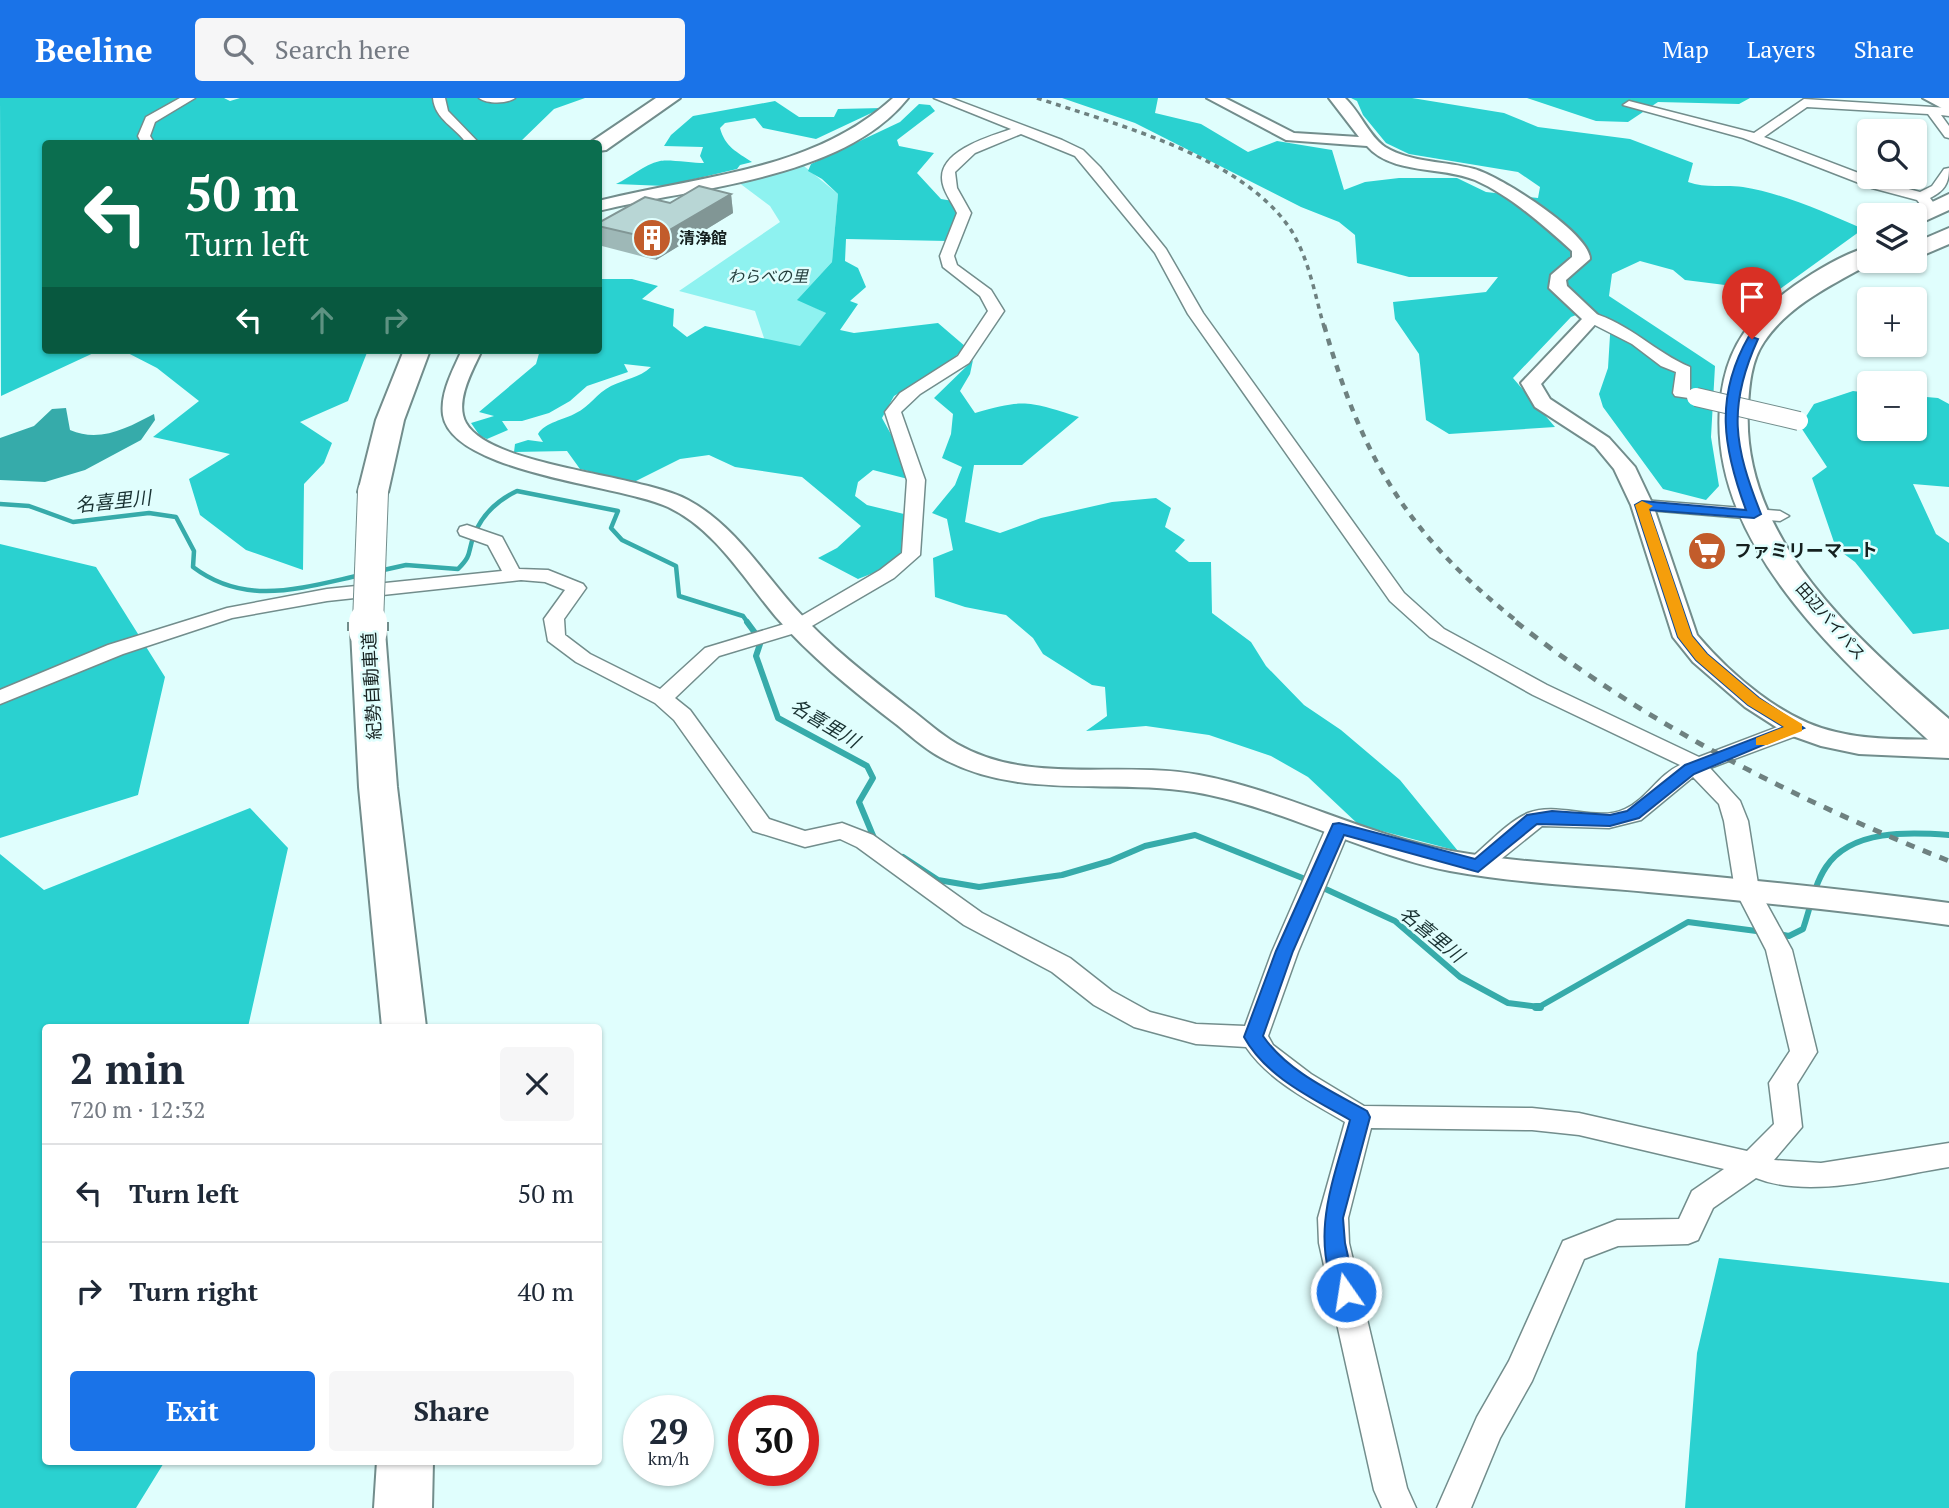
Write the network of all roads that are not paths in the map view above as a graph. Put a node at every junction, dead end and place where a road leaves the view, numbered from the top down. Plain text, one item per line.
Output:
1 (189, 98) edge
2 (439, 98) edge
3 (485, 98) edge
4 (509, 98) edge
5 (670, 98) edge
6 (901, 98) edge
7 (940, 98) edge
8 (1214, 98) edge
9 (1336, 98) edge
10 (1949, 100) edge
11 (1940, 104) edge
12 (1629, 105) dead end
13 (1949, 113) edge
14 (1025, 129) junction
15 (1949, 134) edge
16 (1755, 138) junction
17 (146, 140) edge
18 (472, 140) edge
19 (602, 142) edge
20 (1373, 142) junction
21 (1949, 172) edge
22 (602, 205) edge
23 (1936, 211) edge
24 (1949, 235) edge
25 (1927, 246) edge
26 (1857, 250) edge
27 (1857, 261) edge
28 (1857, 269) edge
29 (1868, 273) edge
30 (1592, 318) junction
31 (1784, 321) junction
32 (1752, 339) junction
33 (415, 354) edge
34 (471, 354) edge
35 (1799, 421) dead end
36 (1642, 505) junction
37 (1767, 515) junction
38 (467, 531) dead end
39 (489, 537) joint
40 (512, 573) junction
41 (785, 630) junction
42 (1856, 638) junction
43 (0, 697) edge
44 (662, 698) junction
45 (1949, 716) edge
46 (1796, 728) junction
47 (1949, 739) edge
48 (1949, 749) edge
49 (1698, 767) junction
50 (1339, 828) junction
51 (1478, 866) junction
52 (1747, 890) junction
53 (1949, 914) edge
54 (404, 1024) edge
55 (1254, 1037) junction
56 (1360, 1117) junction
57 (1949, 1155) edge
58 (1753, 1164) junction
59 (405, 1465) edge
60 (403, 1508) edge
61 (1399, 1508) edge
62 (1454, 1508) edge

1 - 17 street
2 - 18 street
3 - 4 street
5 - 19 highway
6 - 22 street
7 - 14 street
8 - 20 street
9 - 20 street
10 - 11 highway
11 - 13 street
11 - 15 street
11 - 16 street
12 - 16 street
14 - 41 street
14 - 49 street
16 - 23 street
20 - 30 street
21 - 23 street
24 - 25 highway
26 - 32 highway
27 - 32 highway, 田辺バイパス
28 - 31 highway, 田辺バイパス
29 - 31 highway
30 - 35 street, bridge
30 - 36 street
31 - 37 highway, 田辺バイパス
32 - 37 highway, 田辺バイパス
33 - 54 highway, 紀勢自動車道, bridge
34 - 41 street
36 - 37 street
36 - 46 street
37 - 42 highway, 田辺バイパス
38 - 39 street
39 - 40 street
40 - 43 street
40 - 44 street
41 - 44 street
41 - 50 street
42 - 45 highway, 田辺バイパス
42 - 47 highway, 田辺バイパス
44 - 55 street
46 - 48 street
46 - 49 street
49 - 51 street
49 - 52 street
50 - 51 street
50 - 55 street
51 - 52 street
52 - 53 street
52 - 58 street
55 - 56 street
56 - 58 street
56 - 61 street
57 - 58 street
58 - 62 street
59 - 60 highway

